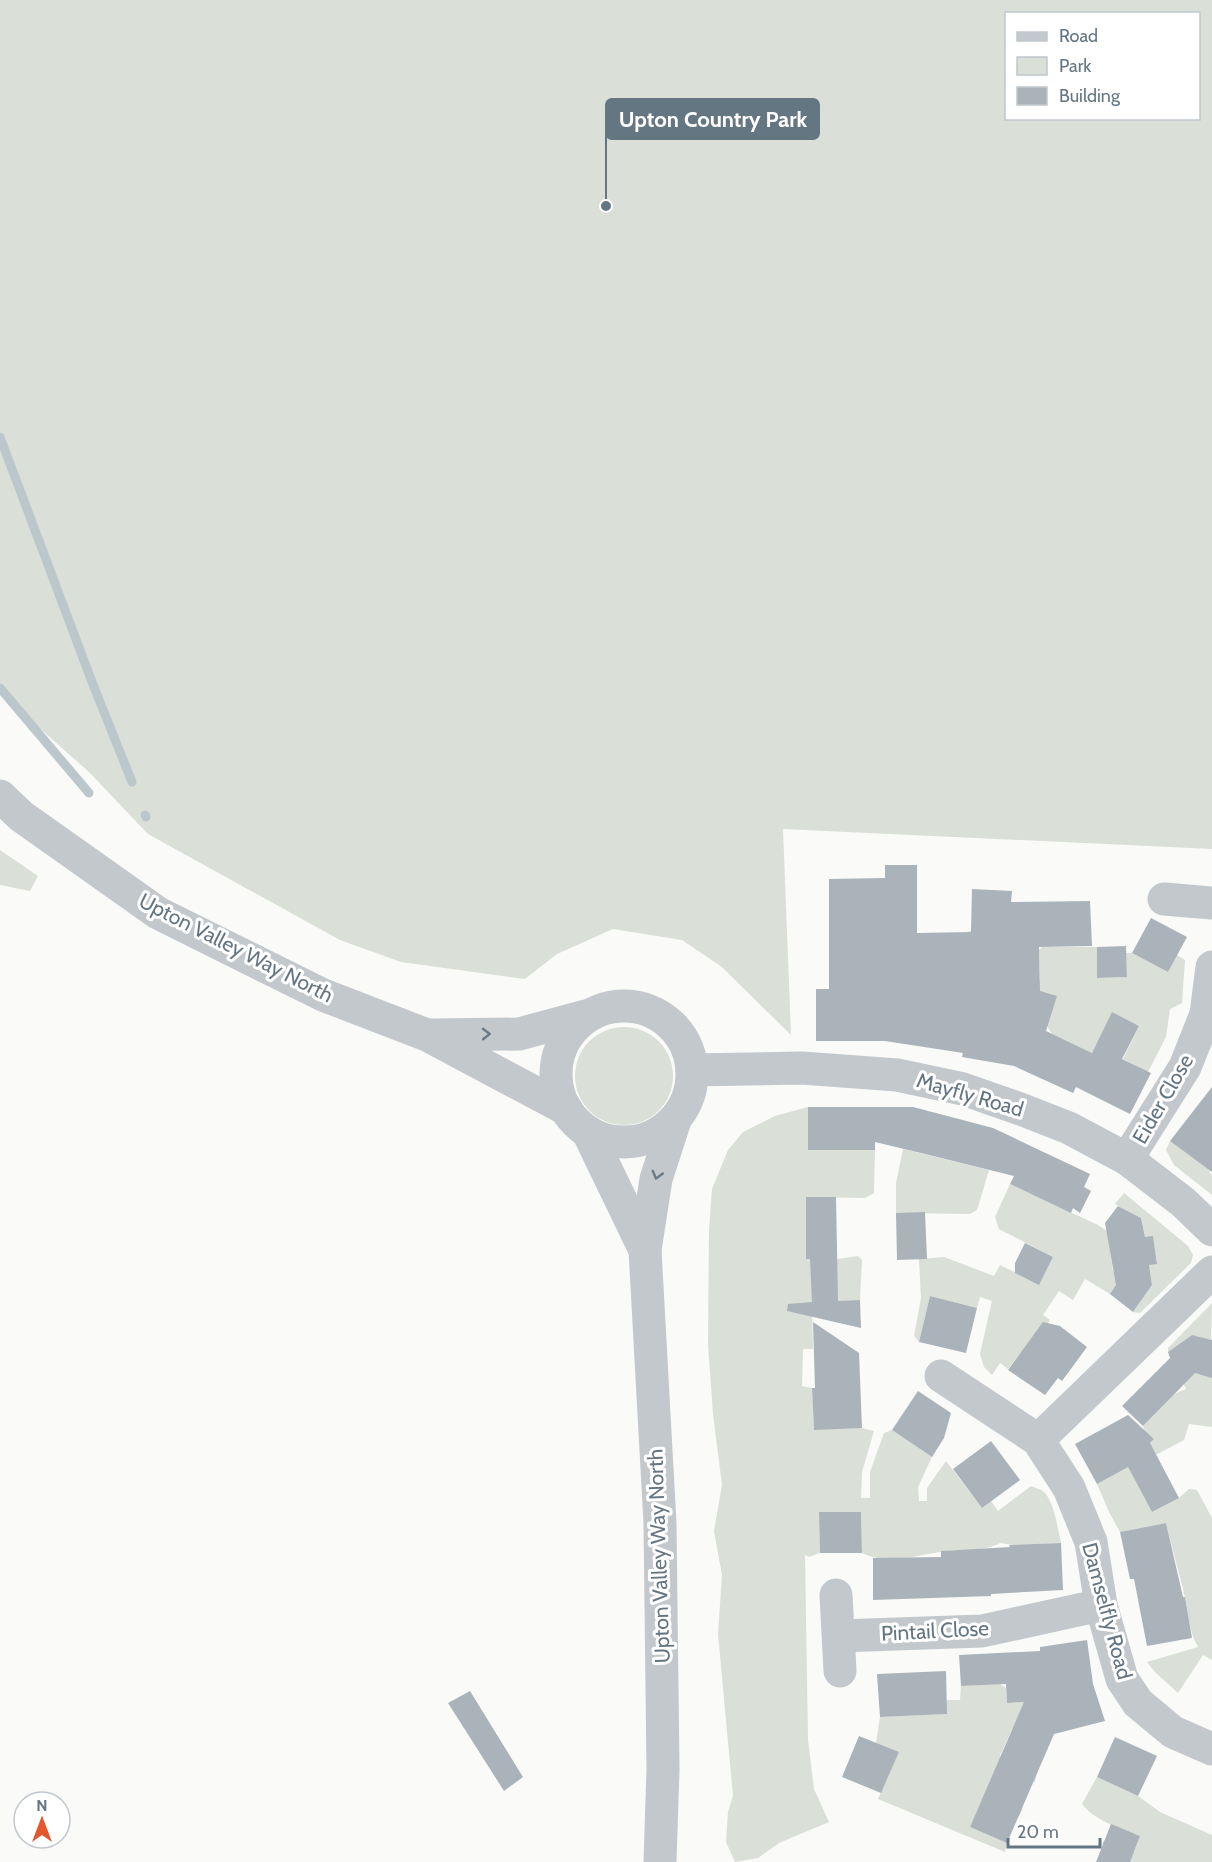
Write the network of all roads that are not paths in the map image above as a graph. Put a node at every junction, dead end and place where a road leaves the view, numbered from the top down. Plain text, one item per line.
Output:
1 (0, 796) edge
2 (1164, 899) dead end
3 (1212, 903) edge
4 (1212, 968) edge
5 (586, 1016) junction
6 (427, 1035) junction
7 (692, 1070) junction
8 (566, 1108) junction
9 (675, 1120) junction
10 (588, 1132) junction
11 (1127, 1160) junction
12 (1212, 1230) edge
13 (645, 1250) junction
14 (1212, 1272) edge
15 (941, 1376) dead end
16 (1038, 1440) junction
17 (836, 1594) dead end
18 (1101, 1605) junction
19 (839, 1636) junction
20 (840, 1671) dead end
21 (1212, 1749) edge
22 (660, 1862) edge

1 - 6 street, Upton Valley Way North
2 - 3 street
4 - 11 street, Eider Close
6 -> 5 street, Upton Valley Way North
5 - 7 street
5 - 8 street
6 - 8 street, Upton Valley Way North
7 - 9 street
7 - 11 street, Mayfly Road
8 - 10 street
9 - 10 street
9 -> 13 street, Upton Valley Way North
10 - 13 street, Upton Valley Way North
11 - 12 street, Mayfly Road
13 - 22 street, Upton Valley Way North
14 - 16 street
15 - 16 street, Damselfly Road
16 - 18 street, Damselfly Road
17 - 19 street
18 - 19 street, Pintail Close
18 - 21 street, Damselfly Road
19 - 20 street

